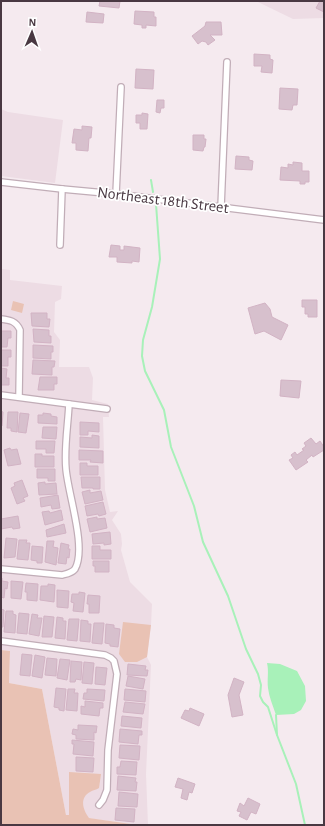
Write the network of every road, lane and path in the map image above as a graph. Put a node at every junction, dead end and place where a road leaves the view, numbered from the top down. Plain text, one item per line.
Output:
1 (227, 62) dead end
2 (121, 88) dead end
3 (1, 182) edge
4 (62, 189) junction
5 (116, 194) junction
6 (221, 206) junction
7 (324, 220) edge
8 (60, 246) dead end
9 (1, 319) edge
10 (1, 395) edge
11 (19, 397) junction
12 (69, 404) junction
13 (107, 409) dead end
14 (1, 568) edge
15 (1, 641) edge
16 (98, 805) dead end

1 - 6 street
2 - 5 street
3 - 4 street, Northeast 18th Street
4 - 5 street, Northeast 18th Street
4 - 8 street
5 - 6 street, Northeast 18th Street
6 - 7 street, Northeast 18th Street
9 - 11 street
10 - 11 street
11 - 12 street
12 - 13 street
12 - 14 street
15 - 16 street

